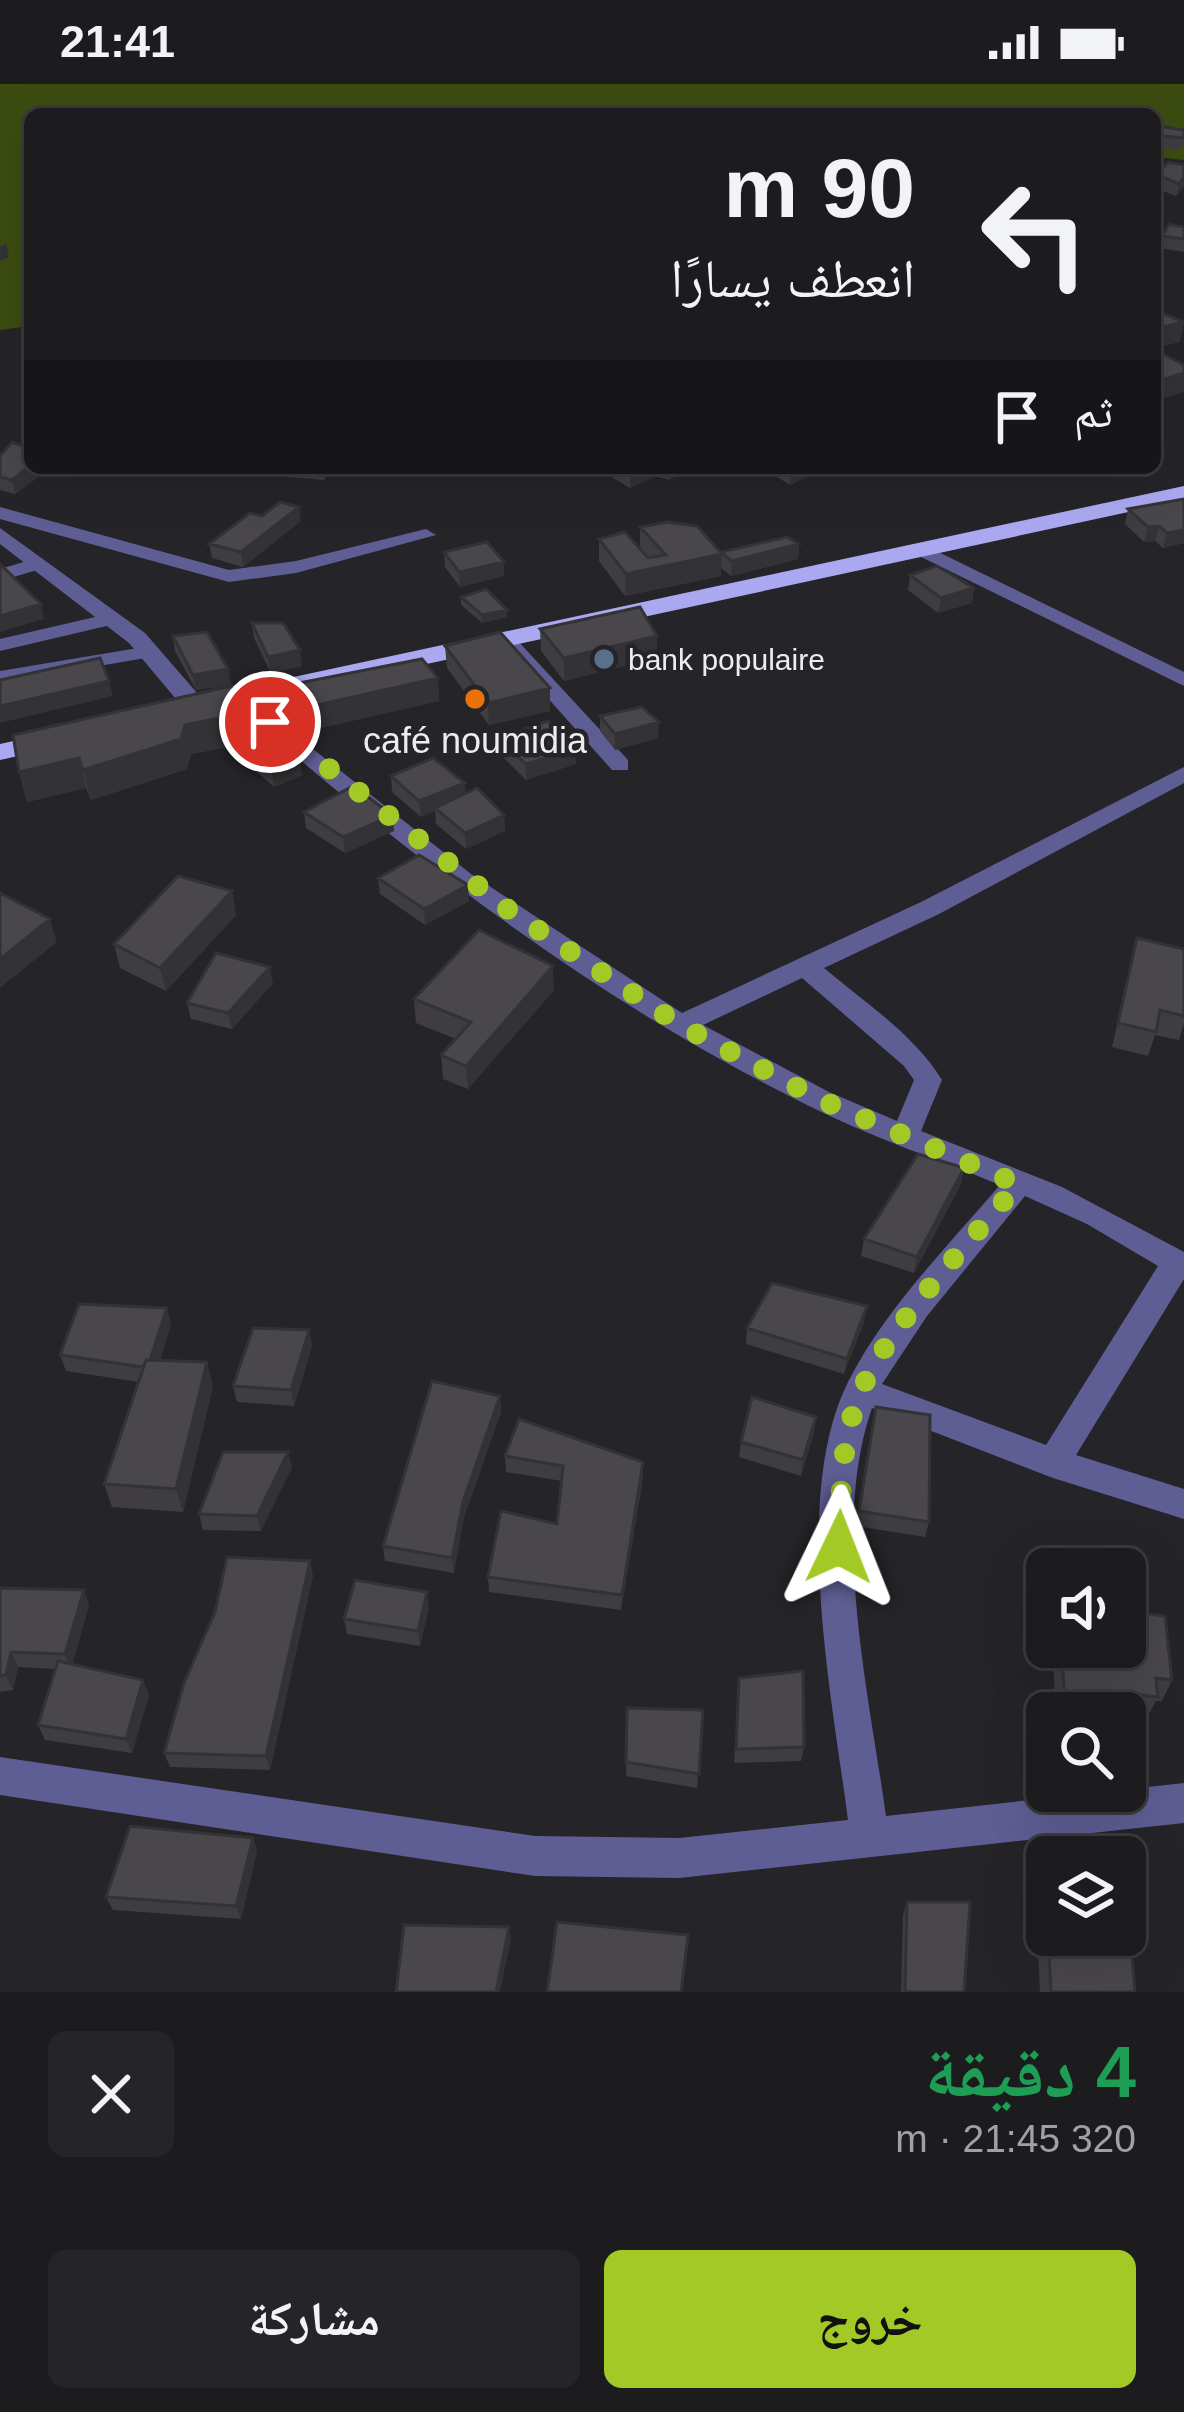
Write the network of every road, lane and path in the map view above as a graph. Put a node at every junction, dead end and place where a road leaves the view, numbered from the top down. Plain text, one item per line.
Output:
1 (1183, 493) edge
2 (0, 513) edge
3 (0, 534) edge
4 (426, 535) dead end
5 (920, 549) junction
6 (37, 564) junction
7 (0, 575) edge
8 (108, 620) junction
9 (506, 639) junction
10 (0, 645) edge
11 (150, 652) junction
12 (0, 677) edge
13 (1184, 680) edge
14 (243, 698) junction
15 (184, 709) joint
16 (86, 732) edge
17 (0, 752) edge
18 (620, 765) dead end
19 (1184, 774) edge
20 (807, 968) junction
21 (680, 1025) junction
22 (904, 1138) junction
23 (1018, 1184) junction
24 (1181, 1264) edge
25 (861, 1390) junction
26 (1052, 1463) junction
27 (1184, 1504) edge
28 (0, 1776) edge
29 (1184, 1803) edge
30 (870, 1839) junction

1 - 5 highway
2 - 4 street
3 - 6 street
5 - 9 highway
5 - 13 street
6 - 7 street
6 - 8 street
8 - 10 street
8 - 11 street
9 - 14 highway
9 - 18 street
11 - 12 street
11 - 15 street
14 - 15 highway
14 - 21 street
16 - 17 highway
19 - 20 street
20 - 21 street
20 - 22 street
21 - 22 street
22 - 23 street
23 - 24 street
23 - 25 street
24 - 26 street
25 - 26 street
25 - 30 street
26 - 27 street
28 - 30 street
29 - 30 street

